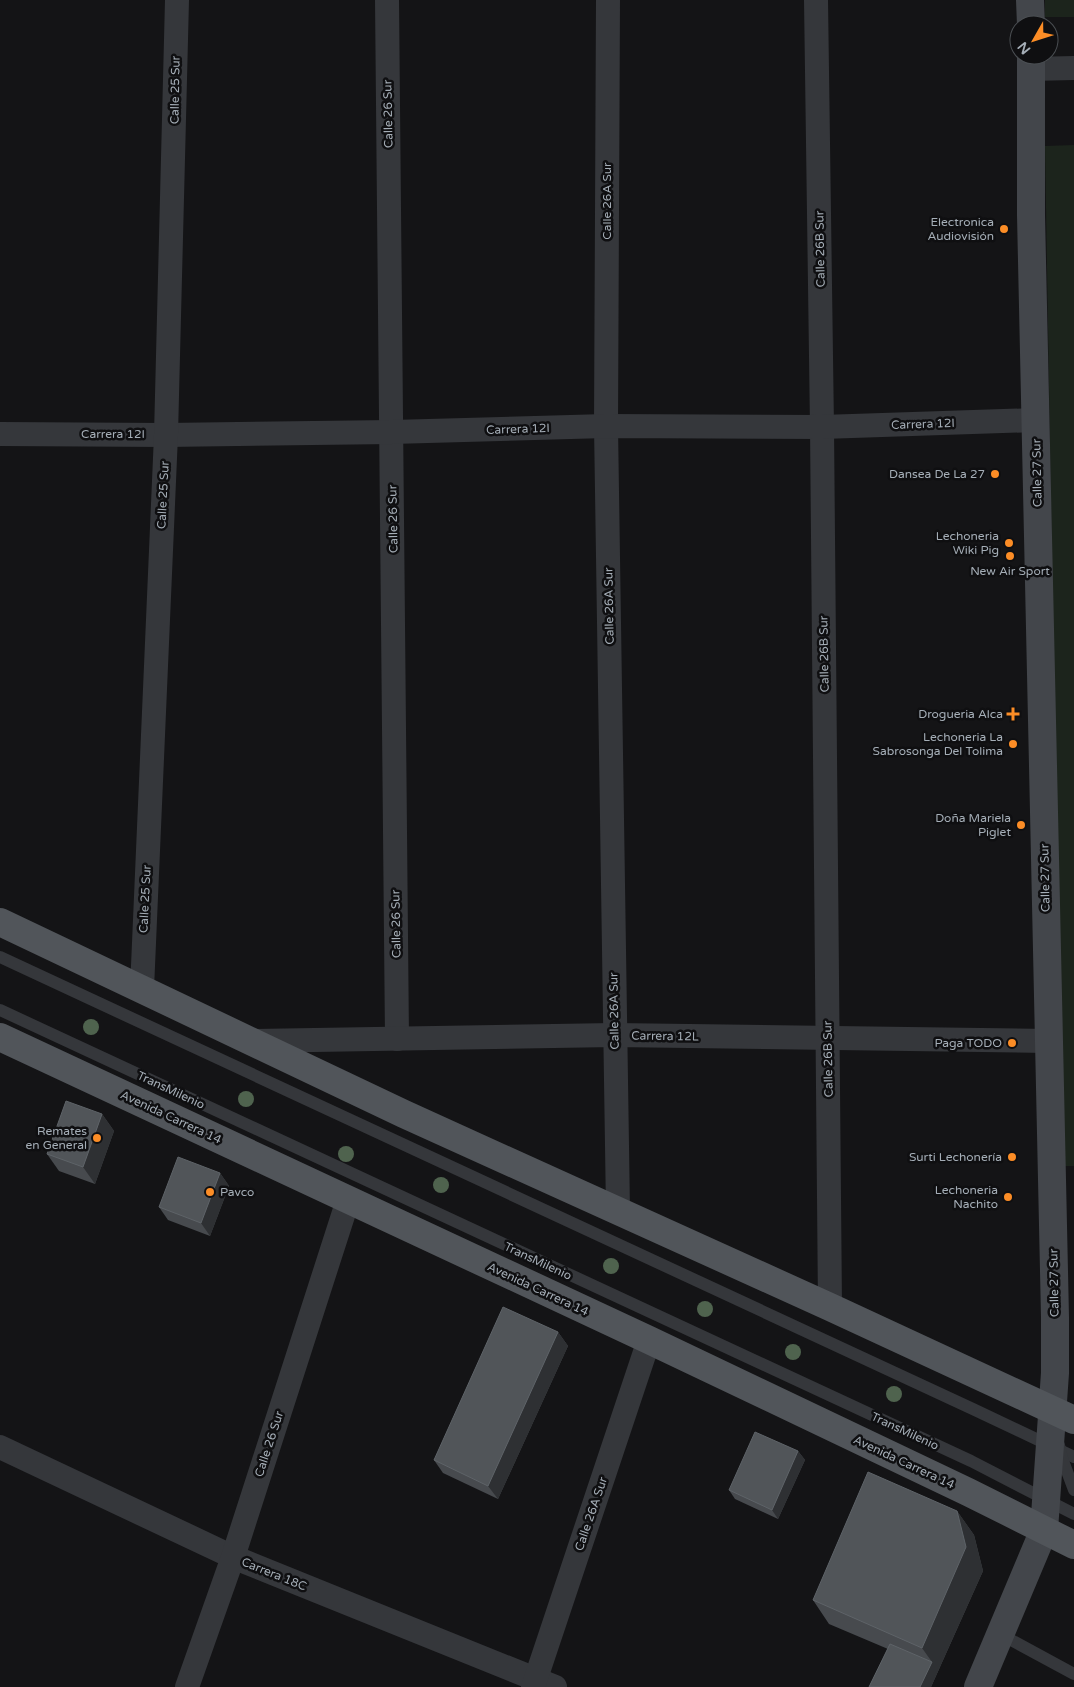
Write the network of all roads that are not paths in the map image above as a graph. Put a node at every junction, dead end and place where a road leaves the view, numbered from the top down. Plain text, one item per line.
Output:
1 (177, 0) edge
2 (387, 0) edge
3 (608, 0) edge
4 (816, 0) edge
5 (1030, 0) edge
6 (1031, 15) edge
7 (1031, 65) edge
8 (1052, 65) edge
9 (1074, 68) edge
10 (1036, 420) junction
11 (606, 426) junction
12 (822, 427) junction
13 (392, 432) junction
14 (0, 434) edge
15 (166, 435) junction
16 (0, 922) edge
17 (0, 957) edge
18 (142, 989) junction
19 (0, 1010) edge
20 (614, 1036) junction
21 (0, 1037) edge
22 (828, 1038) junction
23 (398, 1039) junction
24 (251, 1041) junction
25 (1048, 1041) junction
26 (348, 1200) junction
27 (618, 1212) junction
28 (830, 1307) junction
29 (649, 1340) junction
30 (1063, 1415) edge
31 (0, 1447) edge
32 (1062, 1451) edge
33 (1074, 1490) edge
34 (1047, 1501) junction
35 (1074, 1514) edge
36 (1044, 1530) junction
37 (1074, 1545) edge
38 (233, 1558) junction
39 (1000, 1634) junction
40 (1074, 1674) edge
41 (541, 1684) edge
42 (187, 1687) edge
43 (978, 1687) edge

1 - 15 street, Calle 25 Sur
2 - 13 street, Calle 26 Sur
3 - 11 street, Calle 26A Sur
4 - 12 street, Calle 26B Sur
5 - 6 main road
7 - 10 main road, Calle 27 Sur
8 - 9 street
10 - 12 street, Carrera 12I
10 - 25 main road, Calle 27 Sur
11 - 12 street, Carrera 12I
11 - 13 street, Carrera 12I
11 - 20 street, Calle 26A Sur
12 - 22 street, Calle 26B Sur
13 - 15 street, Carrera 12I
13 - 23 street, Calle 26 Sur
14 - 15 street, Carrera 12I
15 - 18 street, Calle 25 Sur
16 - 18 main road
17 - 32 lane
18 - 24 main road
19 - 34 lane, TransMilenio
20 - 22 street, Carrera 12L
20 - 23 street, Carrera 12L
20 - 27 street, Calle 26A Sur
21 - 26 main road, Avenida Carrera 14
22 - 25 street, Carrera 12L
22 - 28 street, Calle 26B Sur
23 - 24 street, Carrera 12L
24 - 27 main road
25 - 30 main road, Calle 27 Sur
26 - 29 main road, Avenida Carrera 14
26 - 38 street, Calle 26 Sur
27 - 28 main road
28 - 30 main road
29 - 36 main road, Avenida Carrera 14
29 - 41 street, Calle 26A Sur
30 - 32 main road, Calle 27 Sur
31 - 38 street, Carrera 18C
32 - 33 lane
32 - 34 main road, Calle 27 Sur
34 - 35 lane, TransMilenio
34 - 36 main road, Calle 27 Sur
36 - 37 main road, Avenida Carrera 14
36 - 39 main road, Calle 27 Sur
38 - 41 street, Carrera 18C
38 - 42 street, Calle 26 Sur
39 - 40 lane
39 - 43 main road, Calle 27 Sur

